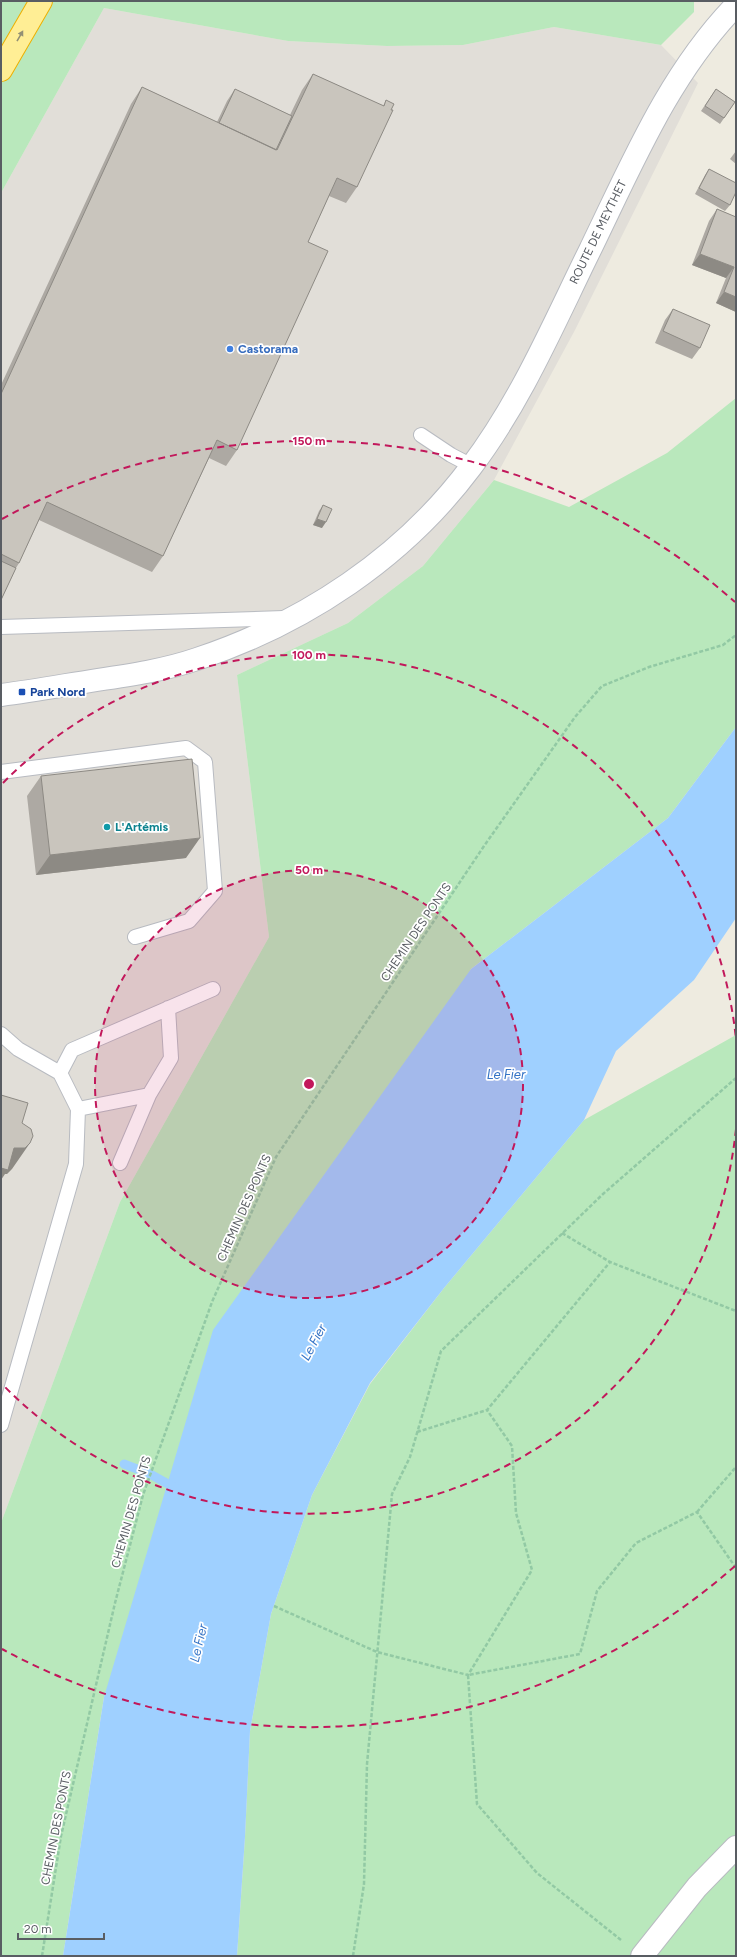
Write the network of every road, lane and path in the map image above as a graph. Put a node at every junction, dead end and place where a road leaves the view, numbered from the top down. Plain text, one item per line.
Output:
1 (41, 1) edge
2 (736, 5) edge
3 (1, 70) edge
4 (421, 435) dead end
5 (472, 466) junction
6 (294, 617) junction
7 (1, 627) edge
8 (736, 635) edge
9 (1, 695) edge
10 (1, 772) edge
11 (135, 937) dead end
12 (213, 989) dead end
13 (168, 1008) junction
14 (1, 1034) edge
15 (60, 1073) junction
16 (736, 1078) edge
17 (149, 1095) junction
18 (78, 1109) junction
19 (120, 1164) dead end
20 (562, 1233) junction
21 (610, 1262) junction
22 (736, 1311) edge
23 (487, 1410) junction
24 (1, 1425) edge
25 (417, 1432) junction
26 (736, 1467) edge
27 (697, 1512) junction
28 (736, 1568) edge
29 (274, 1606) dead end
30 (376, 1652) junction
31 (468, 1675) junction
32 (736, 1847) edge
33 (42, 1956) edge
34 (353, 1956) edge
35 (642, 1956) edge

3 -> 1 highway
2 - 5 street, ROUTE DE MEYTHET
4 - 5 lane
5 - 6 street, ROUTE DE MEYTHET
6 - 7 lane
6 - 9 street, ROUTE DE MEYTHET
8 - 33 path, CHEMIN DES PONTS
10 - 11 lane
12 - 13 lane
13 - 15 lane
13 - 17 lane
14 - 15 lane
15 - 18 lane
16 - 20 path
17 - 18 lane
17 - 19 lane
18 - 24 lane
20 - 21 path
20 - 25 path
21 - 22 path
21 - 23 path
23 - 25 path
23 - 31 path
25 - 30 path
26 - 27 path
27 - 28 path
27 - 31 path
29 - 30 path
30 - 31 path
30 - 34 path
31 - 35 path
32 - 35 street

